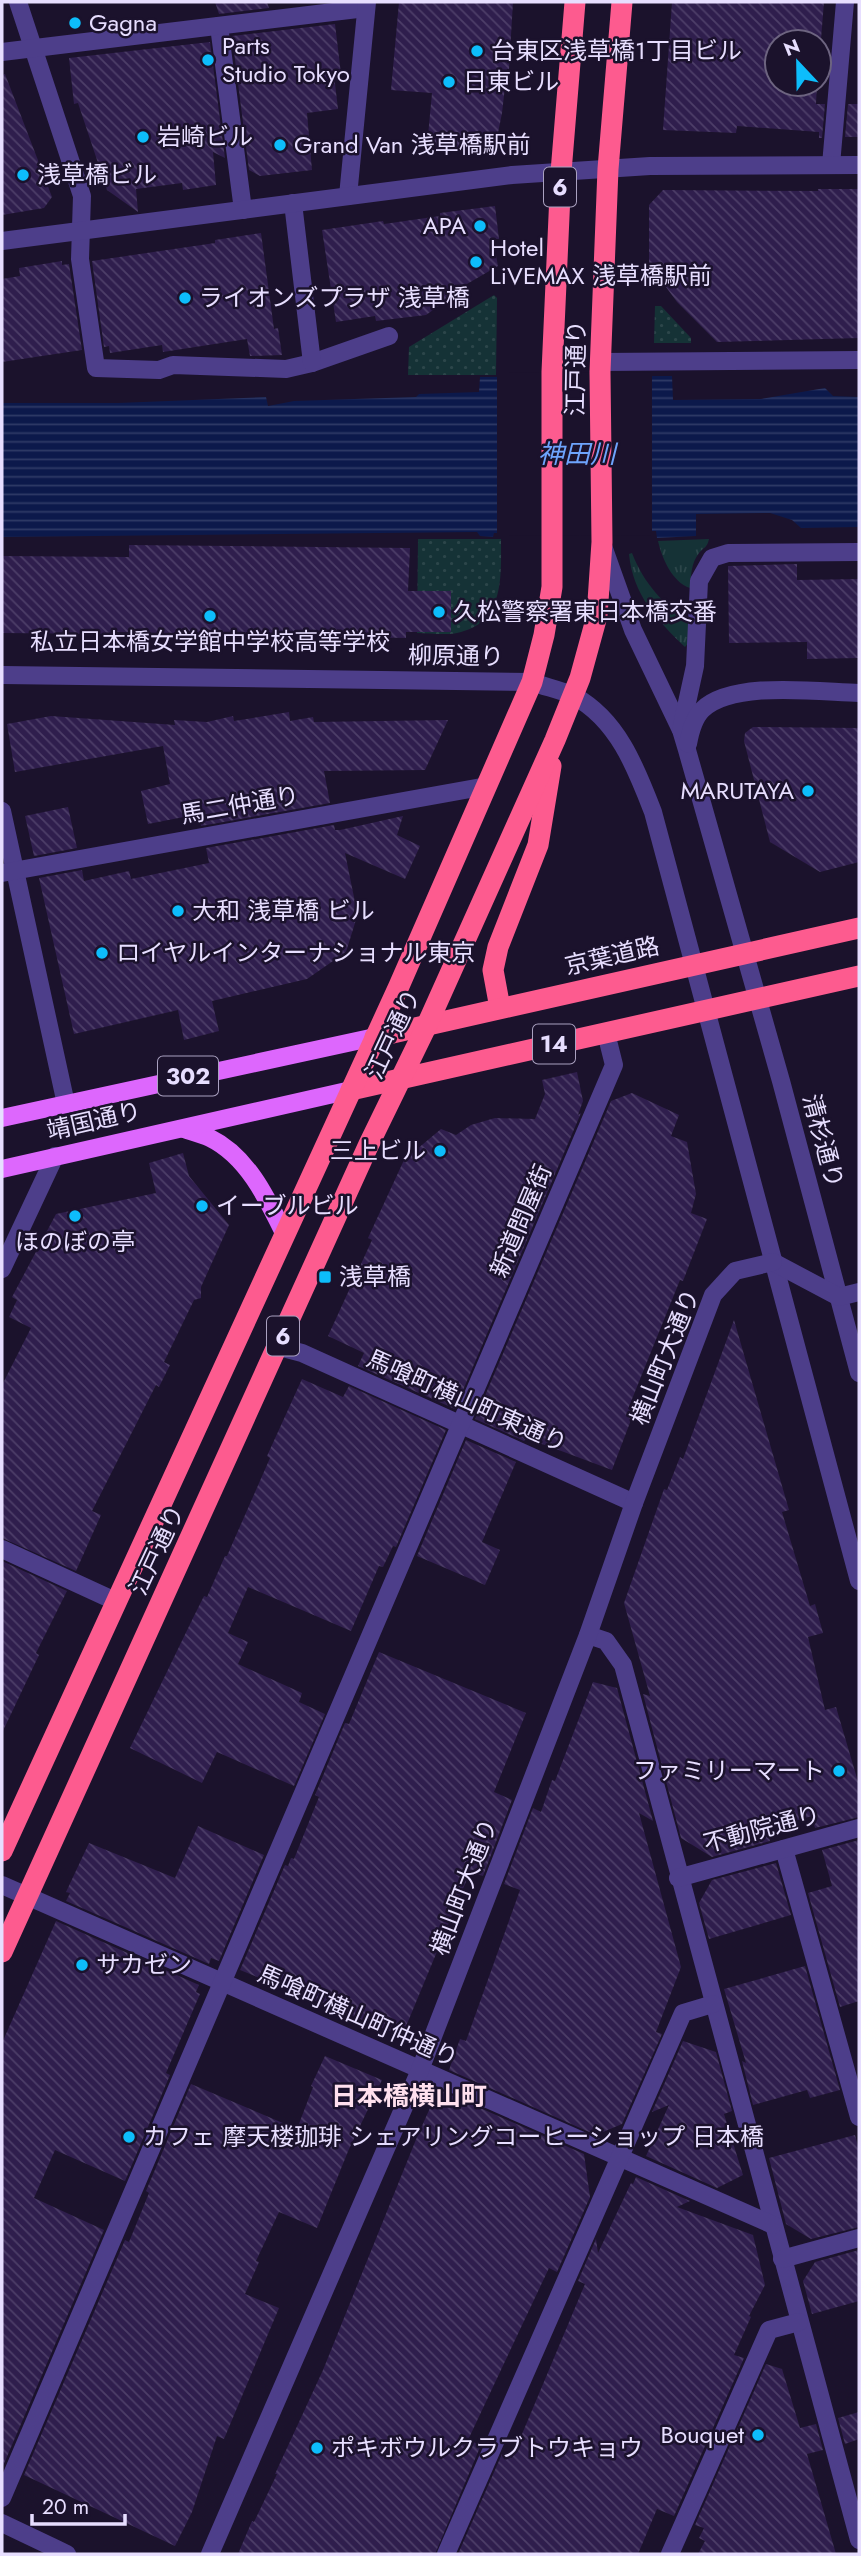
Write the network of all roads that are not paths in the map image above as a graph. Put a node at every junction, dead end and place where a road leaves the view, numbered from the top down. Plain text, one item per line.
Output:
1 (18, 2) edge
2 (575, 2) edge
3 (622, 2) edge
4 (845, 2) edge
5 (366, 5) edge
6 (219, 26) junction
7 (32, 48) junction
8 (2, 52) edge
9 (859, 165) edge
10 (831, 166) junction
11 (608, 169) junction
12 (561, 172) junction
13 (348, 196) junction
14 (293, 203) junction
15 (243, 210) junction
16 (80, 231) junction
17 (2, 242) edge
18 (389, 336) dead end
19 (859, 360) edge
20 (312, 363) junction
21 (601, 367) junction
22 (602, 542) junction
23 (859, 552) edge
24 (2, 675) edge
25 (532, 682) junction
26 (859, 693) edge
27 (573, 696) junction
28 (681, 730) junction
29 (555, 740) junction
30 (687, 750) junction
31 (487, 786) junction
32 (2, 811) edge
33 (8, 872) edge
34 (859, 928) edge
35 (746, 953) junction
36 (694, 965) junction
37 (859, 976) edge
38 (758, 999) junction
39 (500, 1008) junction
40 (706, 1010) junction
41 (427, 1025) junction
42 (606, 1033) junction
43 (375, 1037) junction
44 (402, 1078) junction
45 (351, 1090) junction
46 (66, 1104) junction
47 (2, 1118) edge
48 (181, 1128) junction
49 (55, 1156) junction
50 (2, 1169) edge
51 (284, 1234) junction
52 (771, 1254) junction
53 (2, 1269) edge
54 (859, 1292) edge
55 (839, 1297) junction
56 (279, 1347) junction
57 (859, 1373) edge
58 (460, 1426) junction
59 (634, 1503) junction
60 (2, 1549) edge
61 (859, 1581) edge
62 (115, 1601) junction
63 (588, 1635) junction
64 (859, 1828) edge
65 (784, 1849) junction
66 (2, 1851) edge
67 (678, 1878) junction
68 (2, 1885) edge
69 (27, 1896) junction
70 (2, 1952) edge
71 (222, 1982) junction
72 (713, 2004) junction
73 (420, 2070) junction
74 (859, 2117) edge
75 (620, 2158) junction
76 (773, 2224) junction
77 (859, 2238) edge
78 (782, 2259) junction
79 (799, 2322) junction
80 (2, 2498) edge
81 (2, 2523) edge
82 (859, 2540) edge
83 (67, 2554) edge
84 (210, 2554) edge
85 (446, 2554) edge
86 (670, 2554) edge

1 - 7 street
2 - 12 highway, 江戸通り / 6
3 - 11 highway, 江戸通り / 6
4 - 10 street
5 - 6 street
5 - 13 street
6 - 7 street
6 - 15 street
7 - 8 street
7 - 16 street
9 - 10 street
10 - 11 street
11 - 12 street
11 - 21 highway, 江戸通り / 6
12 - 13 street
12 - 25 highway, 江戸通り / 6
13 - 14 street
14 - 15 street
14 - 20 street
15 - 16 street
16 - 17 street
16 - 20 street
18 - 20 street
19 - 21 street
21 - 22 highway, 江戸通り / 6
22 - 27 highway, 江戸通り / 6
22 - 28 street, 清杉通り
23 - 28 street
24 - 25 street, 柳原通り
25 - 27 street, 柳原通り
25 - 31 highway, 江戸通り / 6
26 - 30 street
27 - 29 highway, 江戸通り / 6
27 - 36 street, 柳原通り
28 - 30 street, 清杉通り
29 - 39 highway
29 - 41 highway, 江戸通り / 6
30 - 35 street, 清杉通り
31 - 33 street, 馬二仲通り
31 - 43 highway, 江戸通り / 6
32 - 33 street
33 - 46 street
34 - 35 highway, 京葉道路 / 14
35 - 36 highway, 京葉道路 / 14
35 - 38 street, 清杉通り
36 - 39 highway, 京葉道路 / 14
36 - 40 street, 柳原通り
37 - 38 highway, 14
38 - 40 highway, 14
38 - 55 street, 清杉通り
39 - 41 highway, 京葉道路 / 14
40 - 42 highway, 14
40 - 52 street
41 - 43 highway, 京葉道路 / 14
41 - 44 highway, 江戸通り / 6
42 - 44 highway, 14
42 - 58 street, 新道問屋街
43 - 45 highway, 江戸通り / 6
43 - 46 main road, 靖国通り / 302
44 - 45 highway, 靖国通り / 14
44 - 56 highway, 江戸通り / 6
45 - 48 main road, 靖国通り / 302
45 - 51 highway, 江戸通り / 6
46 - 47 main road, 靖国通り / 302
48 - 49 main road, 靖国通り / 302
48 - 51 main road
49 - 50 main road, 靖国通り / 302
49 - 53 street
51 - 62 highway, 江戸通り / 6
52 - 55 street
52 - 59 street, 横山町大通り
52 - 61 street
54 - 55 street
55 - 57 street, 清杉通り
56 - 58 street, 馬喰町横山町東通り
56 - 69 highway, 江戸通り / 6
58 - 59 street, 馬喰町横山町東通り
58 - 71 street, 新道問屋街
59 - 63 street, 横山町大通り
60 - 62 street
62 - 66 highway, 江戸通り / 6
63 - 67 street
63 - 73 street, 横山町大通り
64 - 65 street, 不動院通り
65 - 67 street, 不動院通り
65 - 74 street
67 - 72 street
68 - 69 street, 馬喰町横山町仲通り
69 - 70 highway, 江戸通り / 6
69 - 71 street, 馬喰町横山町仲通り
71 - 73 street, 馬喰町横山町仲通り
71 - 80 street, 新道問屋街
72 - 75 street
72 - 76 street
73 - 75 street, 馬喰町横山町仲通り
73 - 84 street, 横山町大通り
75 - 76 street, 馬喰町横山町仲通り
75 - 85 street
76 - 78 street
77 - 78 street
78 - 79 street
79 - 82 street
79 - 86 street
81 - 83 street

